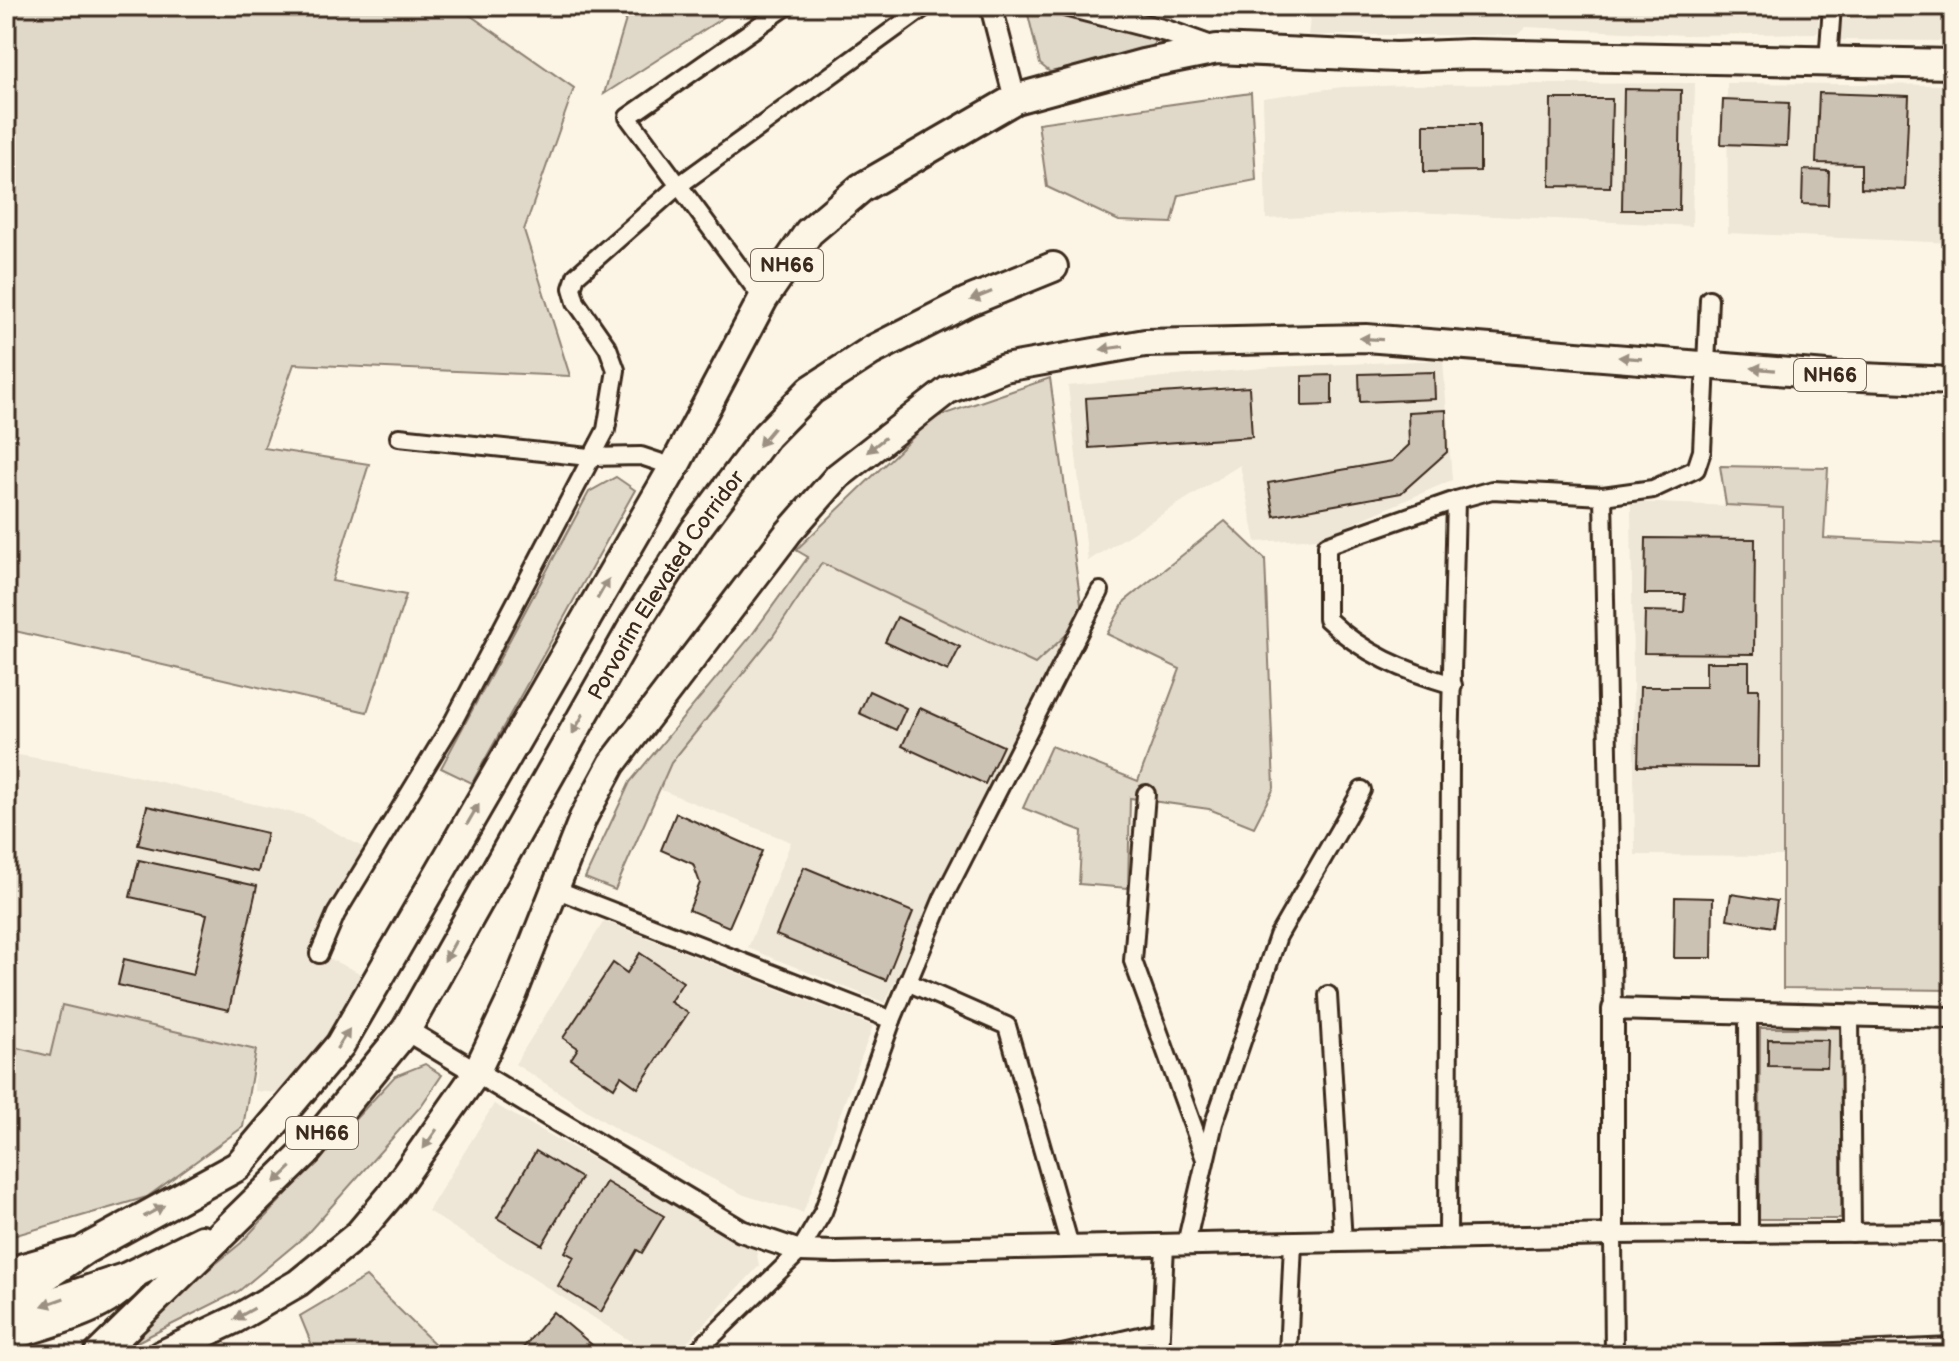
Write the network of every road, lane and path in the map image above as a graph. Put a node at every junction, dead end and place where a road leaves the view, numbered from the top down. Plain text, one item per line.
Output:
1 (787, 6) edge
2 (926, 6) edge
3 (991, 6) edge
4 (1068, 6) edge
5 (1832, 6) edge
6 (1217, 49) junction
7 (1828, 62) junction
8 (1953, 64) edge
9 (1015, 99) junction
10 (678, 186) junction
11 (1053, 267) dead end
12 (763, 299) junction
13 (1709, 299) dead end
14 (1708, 364) junction
15 (1953, 381) edge
16 (399, 437) dead end
17 (589, 457) junction
18 (674, 467) junction
19 (1603, 496) junction
20 (1456, 500) junction
21 (1100, 591) dead end
22 (1453, 685) junction
23 (1362, 790) dead end
24 (1146, 794) dead end
25 (555, 889) junction
26 (319, 954) dead end
27 (907, 982) junction
28 (1328, 995) dead end
29 (1613, 1009) junction
30 (1748, 1013) junction
31 (1850, 1016) junction
32 (1953, 1018) edge
33 (892, 1020) junction
34 (406, 1030) junction
35 (475, 1075) junction
36 (1205, 1161) junction
37 (228, 1228) junction
38 (1953, 1232) edge
39 (1852, 1233) junction
40 (1749, 1234) junction
41 (1613, 1235) junction
42 (1448, 1240) junction
43 (1343, 1242) junction
44 (1293, 1243) junction
45 (1186, 1244) junction
46 (1165, 1245) junction
47 (1070, 1246) junction
48 (86, 1249) junction
49 (800, 1251) junction
50 (142, 1269) junction
51 (6, 1272) edge
52 (6, 1289) edge
53 (6, 1318) edge
54 (1161, 1331) junction
55 (6, 1341) edge
56 (1953, 1347) edge
57 (98, 1355) edge
58 (160, 1355) edge
59 (693, 1355) edge
60 (1058, 1355) edge
61 (1160, 1355) edge
62 (1288, 1355) edge
63 (1614, 1355) edge
64 (1763, 1355) edge

1 - 10 street
2 - 10 street
3 - 9 street
4 - 6 street
5 - 7 street
6 - 7 highway, NH66
6 - 9 highway, NH66
7 - 8 highway, NH66
9 - 12 highway, NH66
10 - 12 street
10 - 17 street
11 -> 34 highway, Porvorim Elevated Corridor
12 - 18 highway, NH66
13 - 14 street
15 -> 14 main road, NH66
14 - 19 street
14 -> 25 main road, NH66
16 - 17 street
17 - 18 street
17 - 26 street
48 -> 18 highway, NH66
19 - 20 street
19 - 29 street
20 - 22 street
20 - 22 street
21 - 27 street
22 - 42 street
23 - 36 street
24 - 36 street
25 - 33 street
25 - 35 main road, NH66
27 - 33 street
27 - 47 street
28 - 43 street
29 - 30 street
29 - 41 street
30 - 31 street
30 - 40 street
31 - 32 street
31 - 39 street
33 - 49 street
34 - 35 street
34 -> 37 highway, NH66
35 - 49 street
35 -> 58 main road
36 - 45 street
37 - 50 highway, NH66
37 - 57 highway
38 - 39 street
39 - 40 street
40 - 41 street
41 - 42 street
41 - 63 street
42 - 43 street
43 - 44 street
44 - 45 street
44 - 62 street
45 - 46 street
46 - 47 street
46 - 54 street
47 - 49 street
48 - 51 main road
48 - 52 highway, NH66
49 - 59 street
50 -> 53 highway, NH66
50 - 55 street
54 - 60 street
54 - 61 street
56 - 64 street

